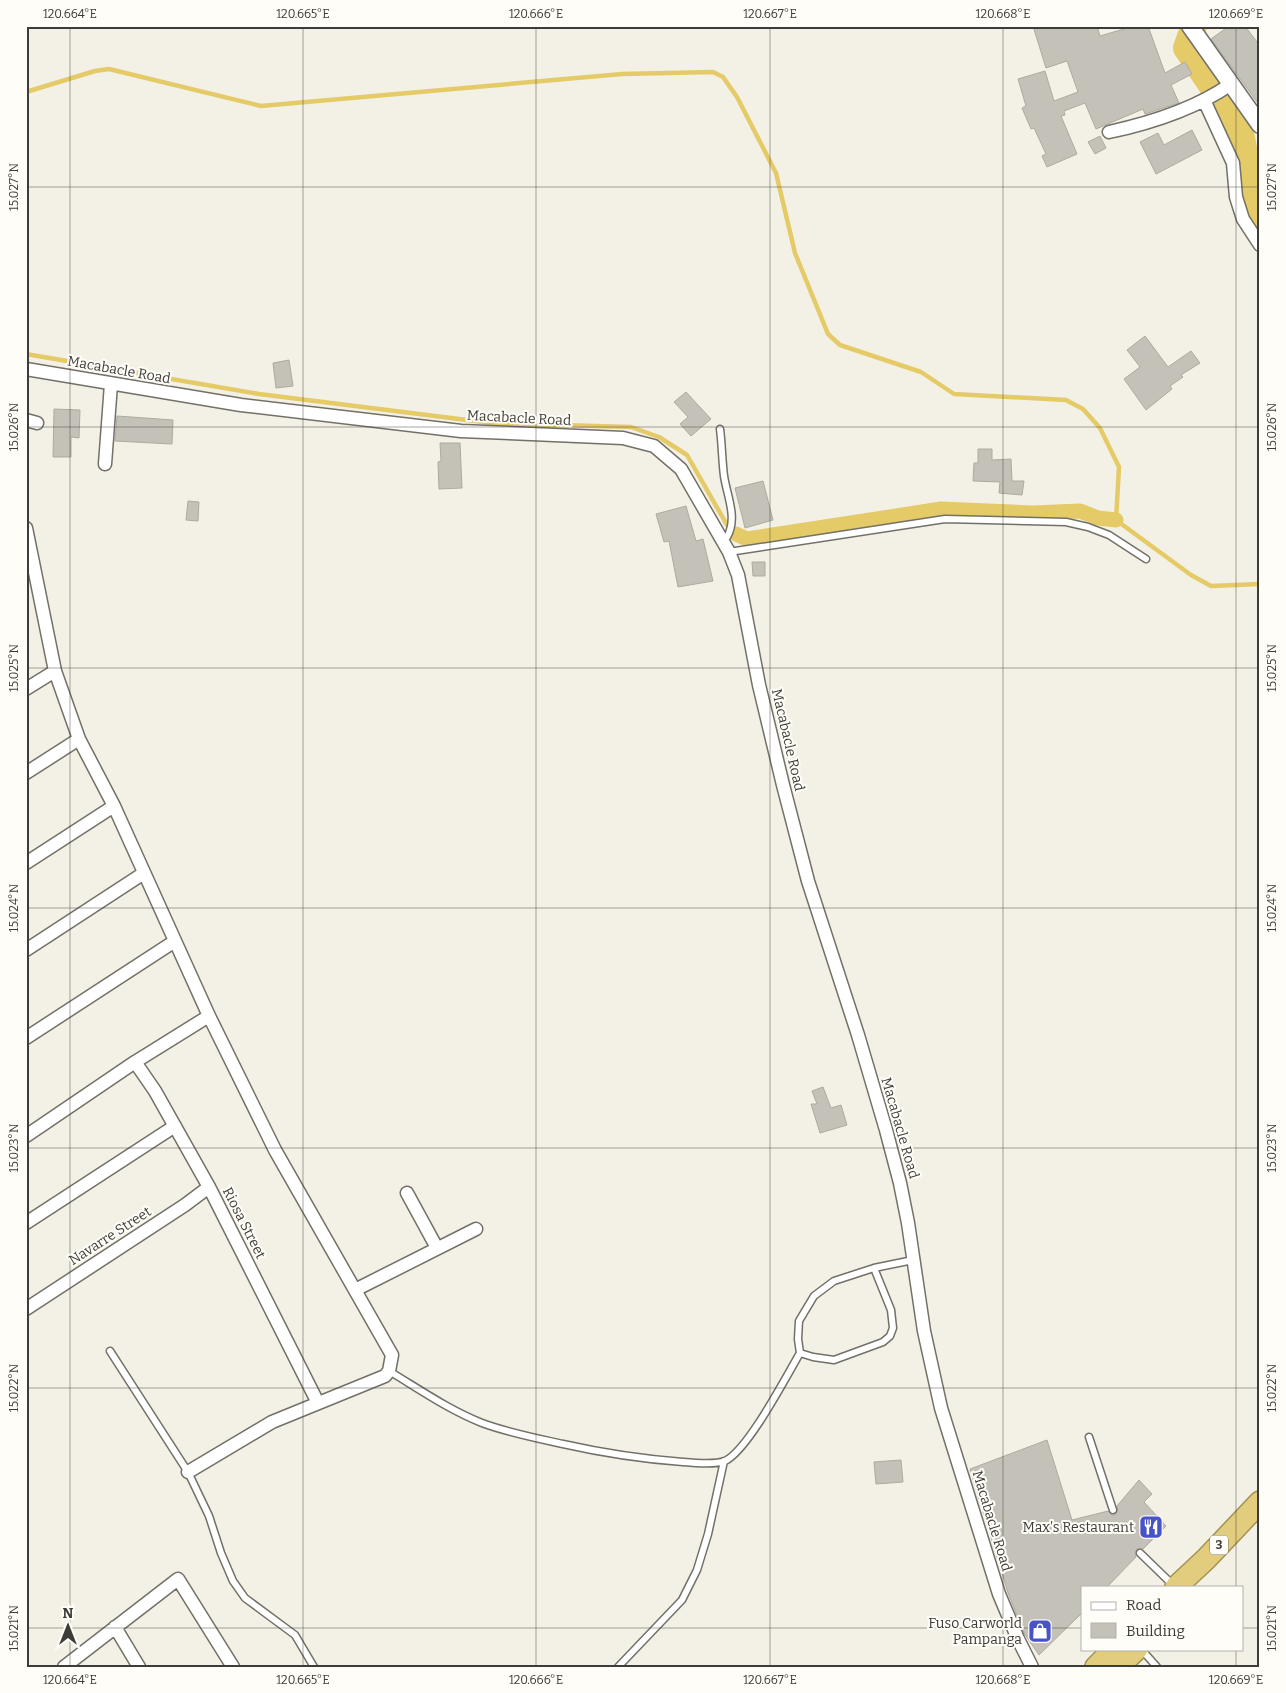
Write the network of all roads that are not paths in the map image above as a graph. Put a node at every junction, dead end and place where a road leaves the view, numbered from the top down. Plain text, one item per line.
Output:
1 (1192, 30) edge
2 (1216, 93) junction
3 (1260, 124) edge
4 (1109, 132) dead end
5 (1260, 245) edge
6 (26, 369) edge
7 (111, 384) junction
8 (720, 429) dead end
9 (105, 464) dead end
10 (26, 528) edge
11 (722, 539) junction
12 (729, 552) junction
13 (1146, 558) dead end
14 (38, 588) junction
15 (26, 596) edge
16 (55, 671) junction
17 (26, 689) edge
18 (79, 739) junction
19 (26, 773) edge
20 (114, 806) junction
21 (26, 863) edge
22 (144, 873) junction
23 (175, 941) junction
24 (26, 950) edge
25 (209, 1016) junction
26 (26, 1038) edge
27 (135, 1062) junction
28 (175, 1126) junction
29 (26, 1136) edge
30 (208, 1186) junction
31 (407, 1194) dead end
32 (26, 1223) edge
33 (476, 1228) dead end
34 (437, 1248) junction
35 (913, 1260) junction
36 (874, 1268) junction
37 (355, 1290) junction
38 (26, 1309) edge
39 (110, 1351) dead end
40 (800, 1353) junction
41 (389, 1371) junction
42 (318, 1402) junction
43 (1088, 1437) dead end
44 (724, 1461) junction
45 (188, 1472) junction
46 (1260, 1502) edge
47 (1112, 1510) dead end
48 (1260, 1524) edge
49 (1140, 1553) dead end
50 (1175, 1586) edge
51 (1177, 1586) edge
52 (1199, 1586) edge
53 (115, 1626) junction
54 (1113, 1650) edge
55 (1136, 1650) edge
56 (1142, 1650) edge
57 (64, 1667) edge
58 (139, 1667) edge
59 (233, 1667) edge
60 (314, 1667) edge
61 (618, 1667) edge
62 (1032, 1667) edge
63 (1096, 1667) edge
64 (1118, 1667) edge
65 (1157, 1667) edge

1 - 2 street
2 - 3 street
2 - 4 street
2 - 5 street
6 - 7 street, Macabacle Road
7 - 9 street
7 - 11 street, Macabacle Road
8 - 11 lane
10 - 14 street
11 - 12 street, Macabacle Road
12 - 13 lane
12 - 35 street, Macabacle Road
14 - 15 street
14 - 16 street
16 - 17 street
16 - 18 street
18 - 19 street
18 - 20 street
20 - 21 street
20 - 22 street
22 - 23 street
22 - 24 street
23 - 25 street
23 - 26 street
25 - 27 street
25 - 37 street
27 - 28 street, Riosa Street
27 - 29 street
28 - 30 street, Riosa Street
28 - 32 street
30 - 38 street, Navarre Street
30 - 42 street, Riosa Street
31 - 34 street
33 - 34 street
34 - 37 street
35 - 36 lane
35 - 62 street, Macabacle Road
36 - 40 lane
36 - 40 lane
37 - 41 street
39 - 45 lane
40 - 44 lane
41 - 42 street
41 - 44 lane
42 - 45 street
43 - 47 lane
44 - 61 lane
45 - 60 lane
46 - 51 highway, 3
48 - 52 highway, 3
49 - 50 lane
53 - 57 street
53 - 58 street
53 - 59 street
54 - 63 highway
55 - 64 highway
56 - 65 lane

